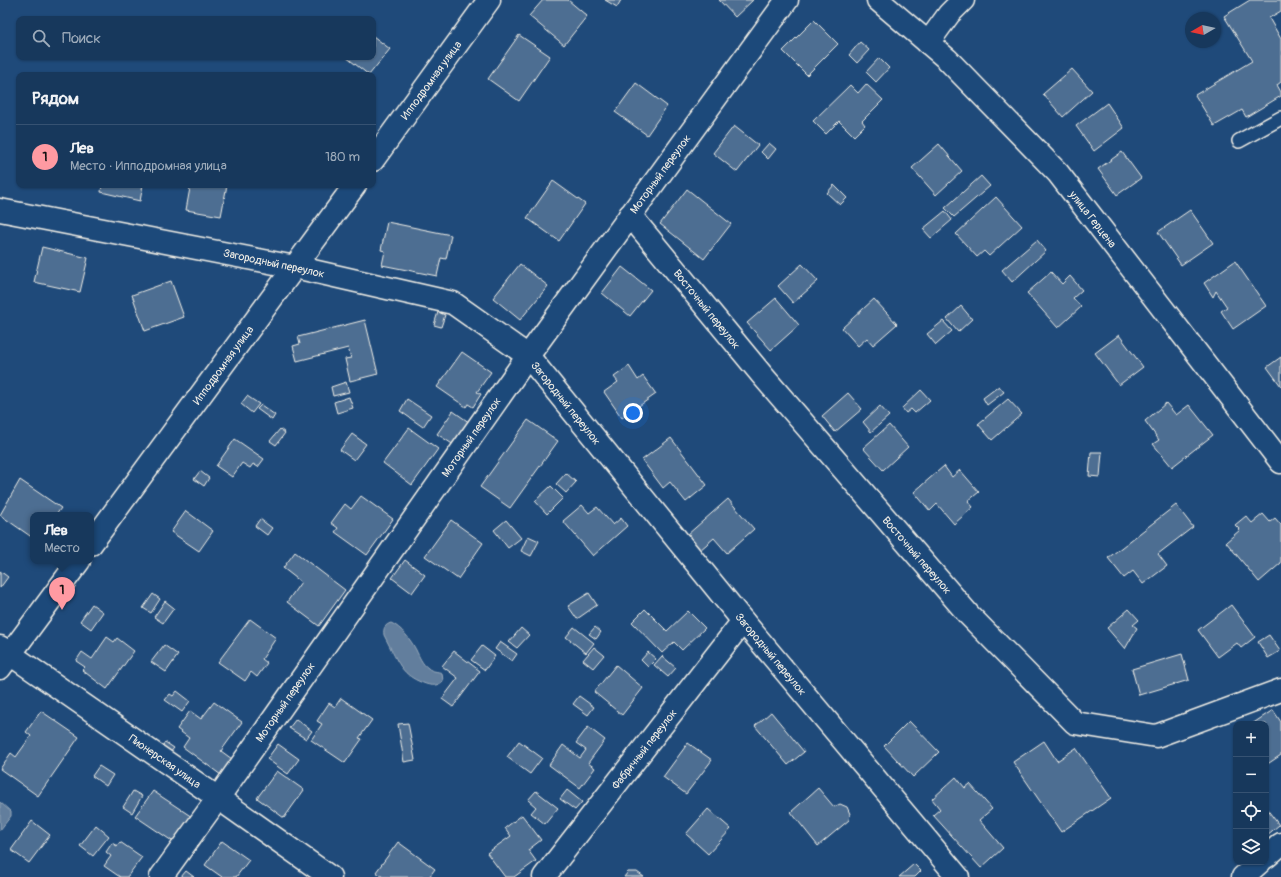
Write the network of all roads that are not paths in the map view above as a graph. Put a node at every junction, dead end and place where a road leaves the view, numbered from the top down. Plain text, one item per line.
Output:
1 (489, 0) edge
2 (787, 0) edge
3 (878, 0) edge
4 (963, 0) edge
5 (928, 43) junction
6 (1281, 118) edge
7 (1239, 141) dead end
8 (376, 156) edge
9 (353, 188) edge
10 (0, 210) edge
11 (630, 215) junction
12 (295, 267) junction
13 (528, 356) junction
14 (1281, 462) edge
15 (94, 540) edge
16 (77, 564) edge
17 (743, 621) junction
18 (3, 656) edge
19 (1281, 690) edge
20 (218, 798) junction
21 (1281, 844) edge
22 (1269, 854) edge
23 (1257, 865) edge
24 (161, 877) edge
25 (330, 877) edge
26 (544, 877) edge
27 (958, 877) edge
28 (1243, 877) edge

1 - 8 street, Ипподромная улица
2 - 11 street, Моторный переулок
3 - 5 street, улица Герцена
4 - 5 street
5 - 14 street, улица Герцена
6 - 7 lane
9 - 12 street, Ипподромная улица
10 - 12 street, Загородный переулок
11 - 13 street, Моторный переулок
11 - 19 street, Восточный переулок
12 - 13 street, Загородный переулок
12 - 15 street, Ипподромная улица
13 - 17 street, Загородный переулок
13 - 20 street, Моторный переулок
16 - 18 street
17 - 26 street, Фабричный переулок
17 - 27 street, Загородный переулок
18 - 20 street, Пионерская улица
20 - 24 street, Моторный переулок
20 - 25 street, Пионерская улица
21 - 22 street
23 - 28 street

